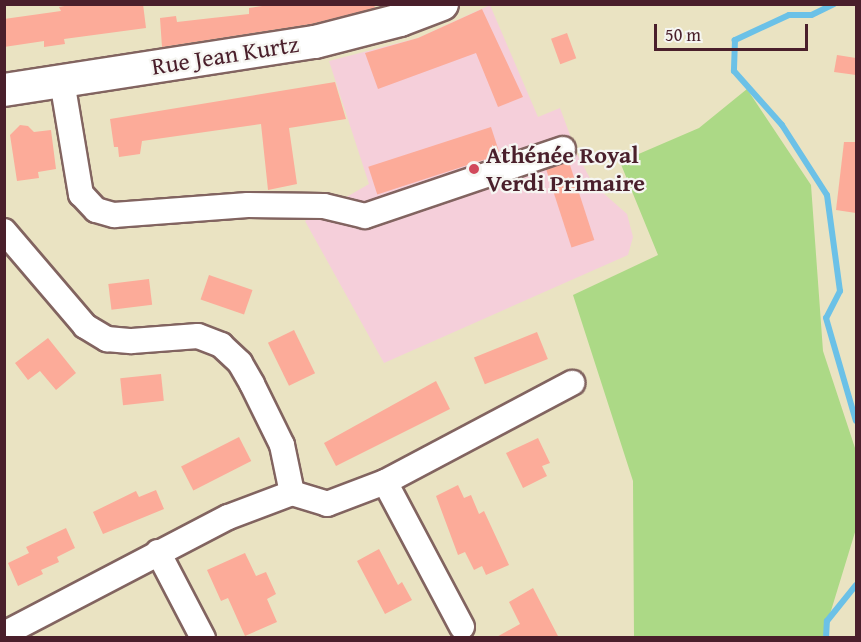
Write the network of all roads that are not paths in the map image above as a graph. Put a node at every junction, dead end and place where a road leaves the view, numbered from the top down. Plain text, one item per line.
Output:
1 (442, 4) edge
2 (62, 81) junction
3 (4, 90) edge
4 (563, 149) dead end
5 (4, 231) edge
6 (572, 383) dead end
7 (385, 482) junction
8 (292, 493) junction
9 (159, 552) junction
10 (462, 627) dead end
11 (4, 634) edge
12 (203, 638) edge

1 - 2 main road, Rue Jean Kurtz
2 - 3 main road, Rue Jean Kurtz
2 - 4 street
5 - 8 street
6 - 7 street
7 - 8 street
7 - 10 street
8 - 9 street
9 - 11 street
9 - 12 street

